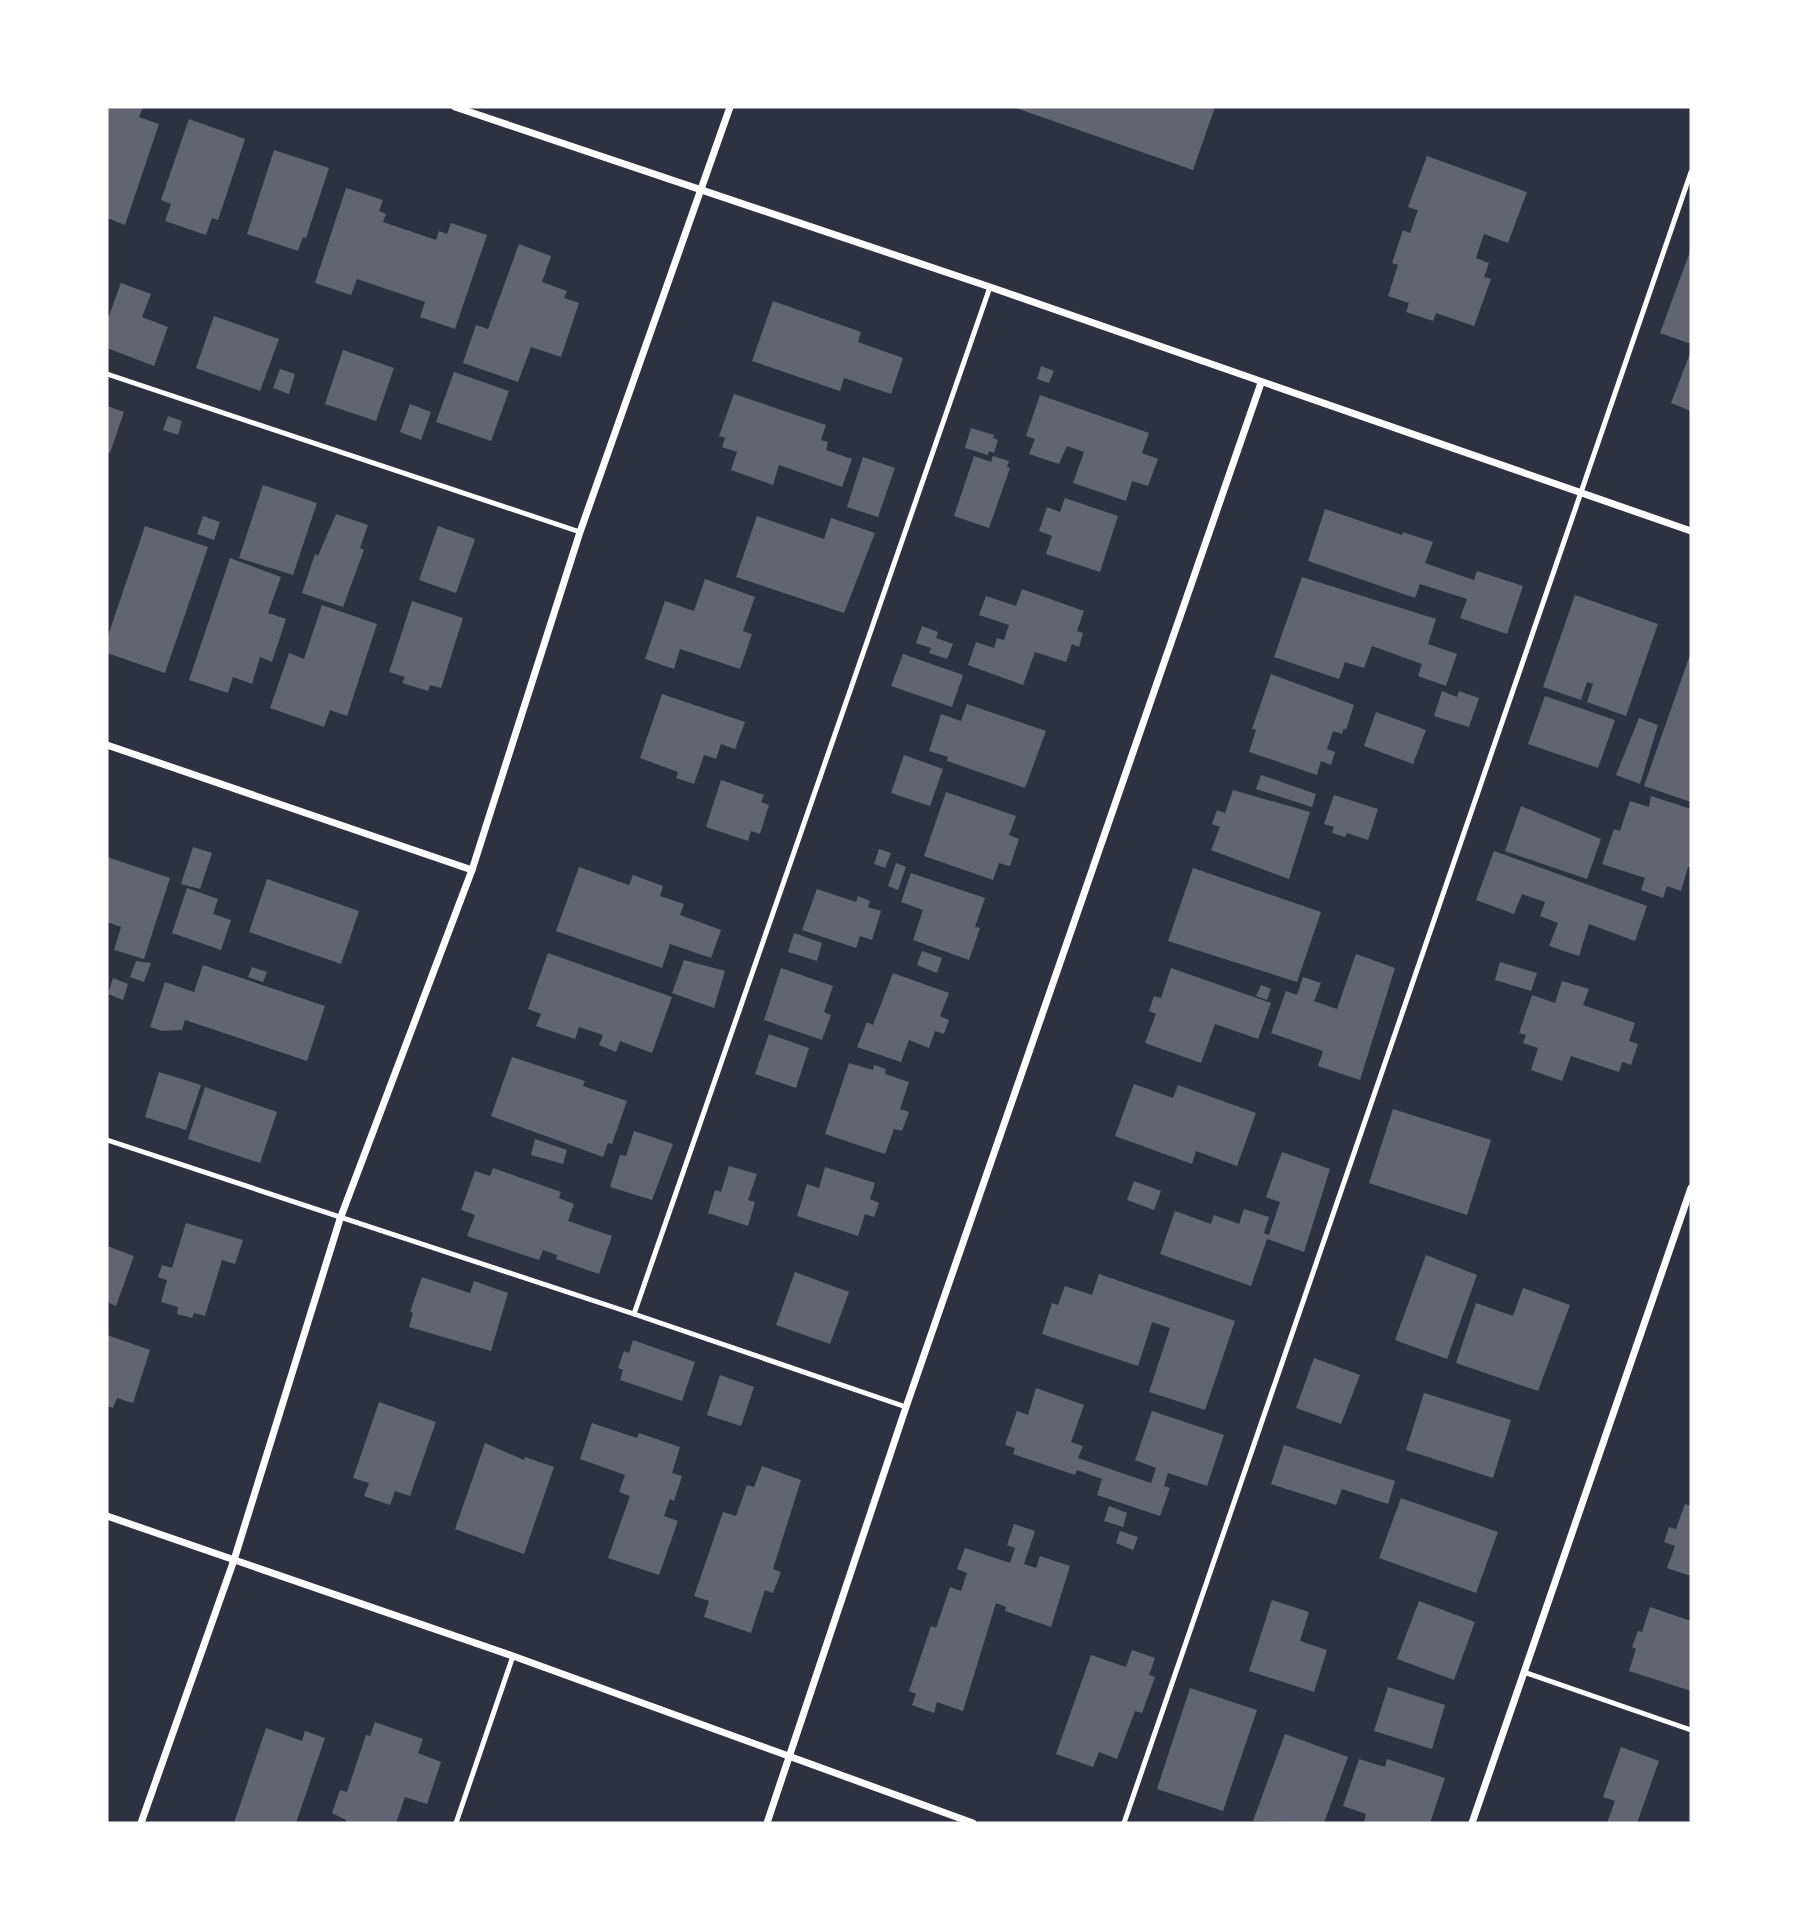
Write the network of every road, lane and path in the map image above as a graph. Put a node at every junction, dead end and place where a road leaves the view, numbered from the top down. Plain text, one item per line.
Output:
1 (455, 107) edge
2 (730, 107) edge
3 (1691, 172) edge
4 (701, 190) junction
5 (990, 287) junction
6 (107, 374) edge
7 (1261, 383) junction
8 (1581, 493) junction
9 (1691, 531) edge
10 (580, 532) junction
11 (107, 744) edge
12 (472, 870) junction
13 (107, 1140) edge
14 (1691, 1188) edge
15 (340, 1219) junction
16 (634, 1314) junction
17 (905, 1407) junction
18 (107, 1517) edge
19 (234, 1560) junction
20 (513, 1657) junction
21 (1524, 1672) junction
22 (1691, 1730) edge
23 (791, 1756) junction
24 (141, 1823) edge
25 (457, 1823) edge
26 (768, 1823) edge
27 (973, 1823) edge
28 (1124, 1823) edge
29 (1472, 1823) edge

1 - 4 street
2 - 4 street
3 - 8 lane
4 - 5 street
4 - 10 street
5 - 7 street
5 - 16 lane
6 - 10 lane
7 - 8 street
7 - 17 street
8 - 9 street
8 - 28 lane
10 - 12 street
11 - 12 street
12 - 15 street
13 - 15 lane
14 - 21 street
15 - 16 lane
15 - 19 street
16 - 17 lane
17 - 23 street
18 - 19 street
19 - 20 street
19 - 24 street
20 - 23 street
20 - 25 lane
21 - 22 lane
21 - 29 street
23 - 26 street
23 - 27 street

